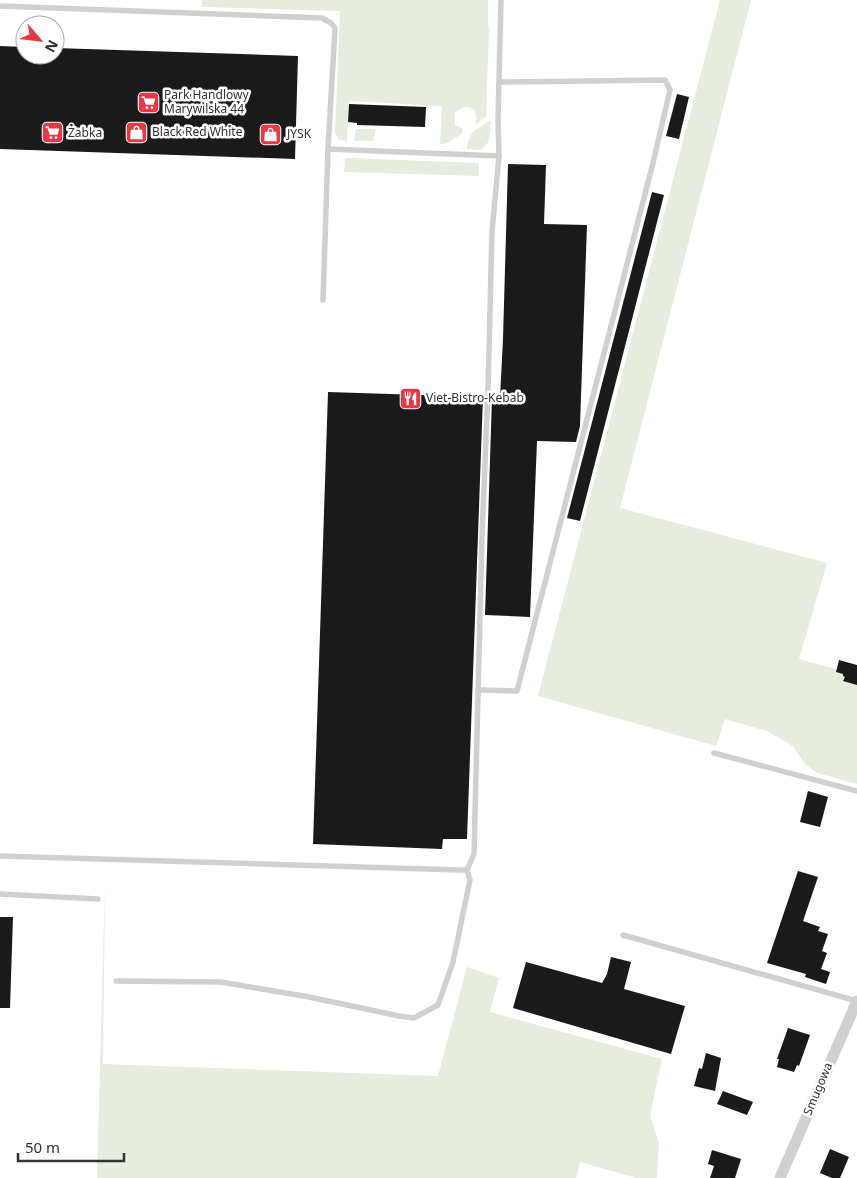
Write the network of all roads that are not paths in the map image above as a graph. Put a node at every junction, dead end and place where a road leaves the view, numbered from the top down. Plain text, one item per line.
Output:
1 (501, 0) edge
2 (0, 6) edge
3 (500, 82) junction
4 (328, 149) junction
5 (499, 156) junction
6 (323, 300) dead end
7 (478, 690) junction
8 (714, 753) dead end
9 (857, 791) edge
10 (0, 856) edge
11 (467, 870) junction
12 (0, 894) edge
13 (98, 899) dead end
14 (623, 935) dead end
15 (116, 981) dead end
16 (857, 1001) edge
17 (780, 1178) edge

1 - 3 lane
2 - 4 lane
3 - 5 lane
3 - 7 lane
4 - 5 lane
4 - 6 lane
5 - 7 lane
7 - 11 lane
8 - 9 lane
10 - 11 lane
11 - 15 lane
12 - 13 lane
14 - 16 lane
16 - 17 street, Smugowa

